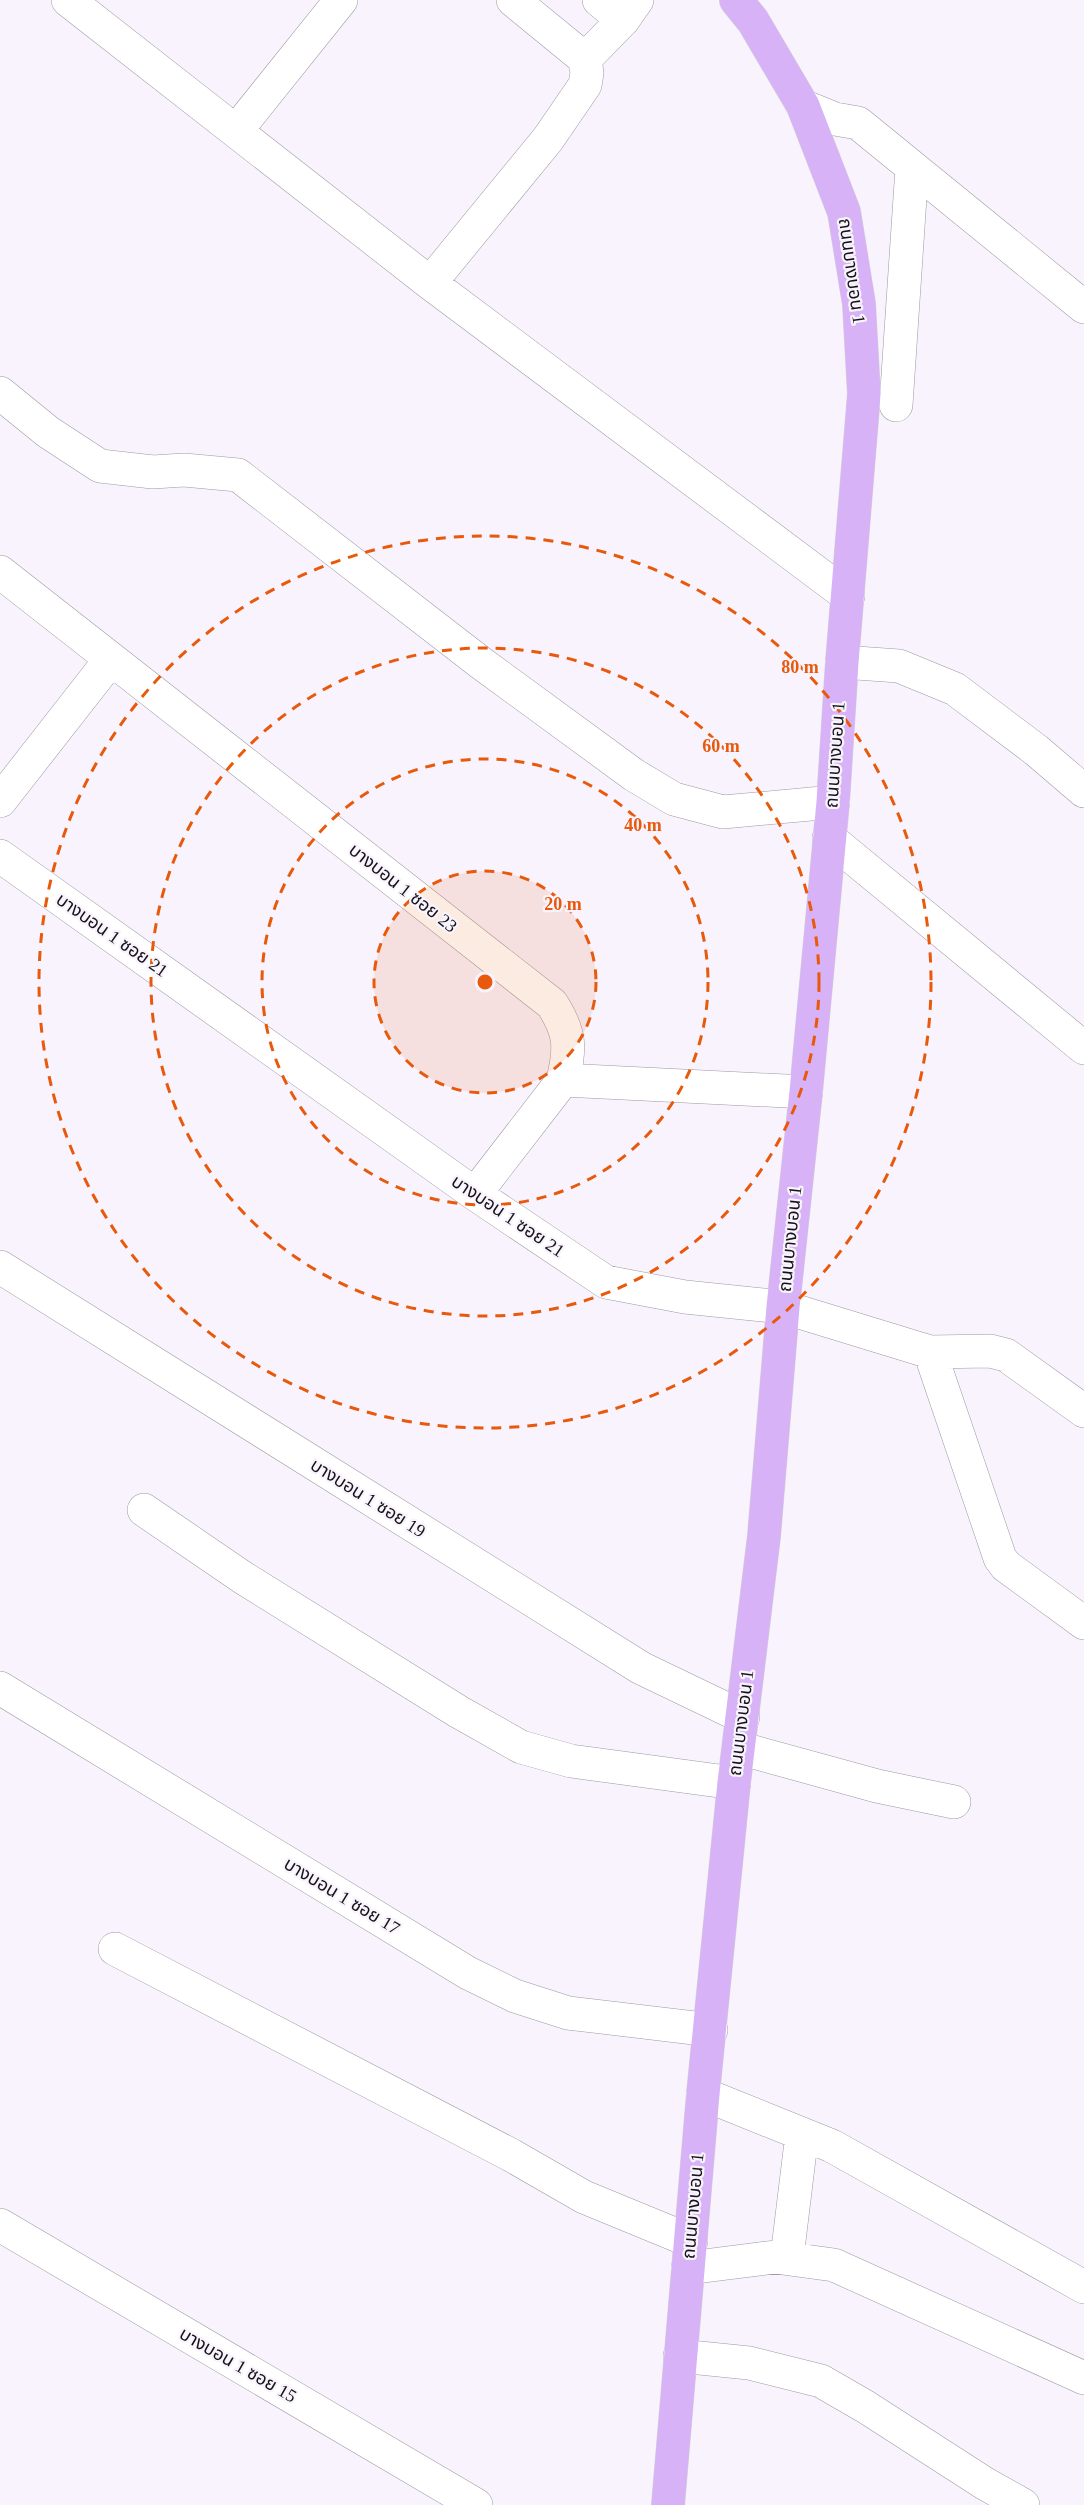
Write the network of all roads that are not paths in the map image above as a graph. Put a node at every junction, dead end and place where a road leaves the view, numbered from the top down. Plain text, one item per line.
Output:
1 (68, 0) edge
2 (341, 0) edge
3 (513, 0) edge
4 (736, 0) edge
5 (619, 7) edge
6 (585, 59) junction
7 (803, 106) junction
8 (236, 131) junction
9 (912, 168) junction
10 (430, 283) junction
11 (1084, 308) edge
12 (0, 393) edge
13 (896, 405) dead end
14 (0, 572) edge
15 (848, 597) junction
16 (111, 659) junction
17 (842, 662) junction
18 (1084, 791) edge
19 (0, 801) edge
20 (833, 802) junction
21 (828, 838) junction
22 (0, 855) edge
23 (1084, 1048) edge
24 (563, 1080) junction
25 (806, 1092) junction
26 (475, 1194) junction
27 (0, 1267) edge
28 (783, 1307) junction
29 (930, 1352) junction
30 (1084, 1411) edge
31 (144, 1510) dead end
32 (1084, 1623) edge
33 (0, 1688) edge
34 (741, 1733) junction
35 (734, 1783) junction
36 (954, 1802) dead end
37 (115, 1949) dead end
38 (711, 2030) junction
39 (703, 2094) junction
40 (802, 2133) junction
41 (0, 2225) edge
42 (689, 2254) junction
43 (787, 2257) junction
44 (1084, 2287) edge
45 (680, 2356) junction
46 (1084, 2378) edge
47 (476, 2505) edge
48 (668, 2505) edge
49 (1023, 2505) edge

1 - 8 street
2 - 8 street
3 - 6 street
4 - 7 main road, ถนนบางบอน 1
5 - 6 street
6 - 10 street
7 - 9 street
7 - 15 main road, ถนนบางบอน 1
8 - 10 street
9 - 11 street
9 - 13 street
10 - 15 street
12 - 20 street
14 - 16 street, บางบอน 1 ซอย 23
15 - 17 main road, ถนนบางบอน 1
16 - 19 street
16 - 24 street, บางบอน 1 ซอย 23
17 - 18 street
17 - 20 main road, ถนนบางบอน 1
20 - 21 main road, ถนนบางบอน 1
21 - 23 street
21 - 25 main road, ถนนบางบอน 1
22 - 26 street, บางบอน 1 ซอย 21
24 - 25 street
24 - 26 street
25 - 28 main road, ถนนบางบอน 1
26 - 28 street, บางบอน 1 ซอย 21
27 - 34 street, บางบอน 1 ซอย 19
28 - 29 street, บางบอน 1 ซอย 21
28 - 34 main road, ถนนบางบอน 1
29 - 30 street, บางบอน 1 ซอย 21
29 - 32 street
31 - 35 street
33 - 38 street, บางบอน 1 ซอย 17
34 - 35 main road, ถนนบางบอน 1
34 - 36 street, บางบอน 1 ซอย 19
35 - 38 main road, ถนนบางบอน 1
37 - 42 street
38 - 39 main road, ถนนบางบอน 1
39 - 40 street
39 - 42 main road, ถนนบางบอน 1
40 - 43 street
40 - 44 street
41 - 47 street, บางบอน 1 ซอย 15
42 - 43 street
42 - 45 main road, ถนนบางบอน 1
43 - 46 street
45 - 48 main road, ถนนบางบอน 1
45 - 49 street

